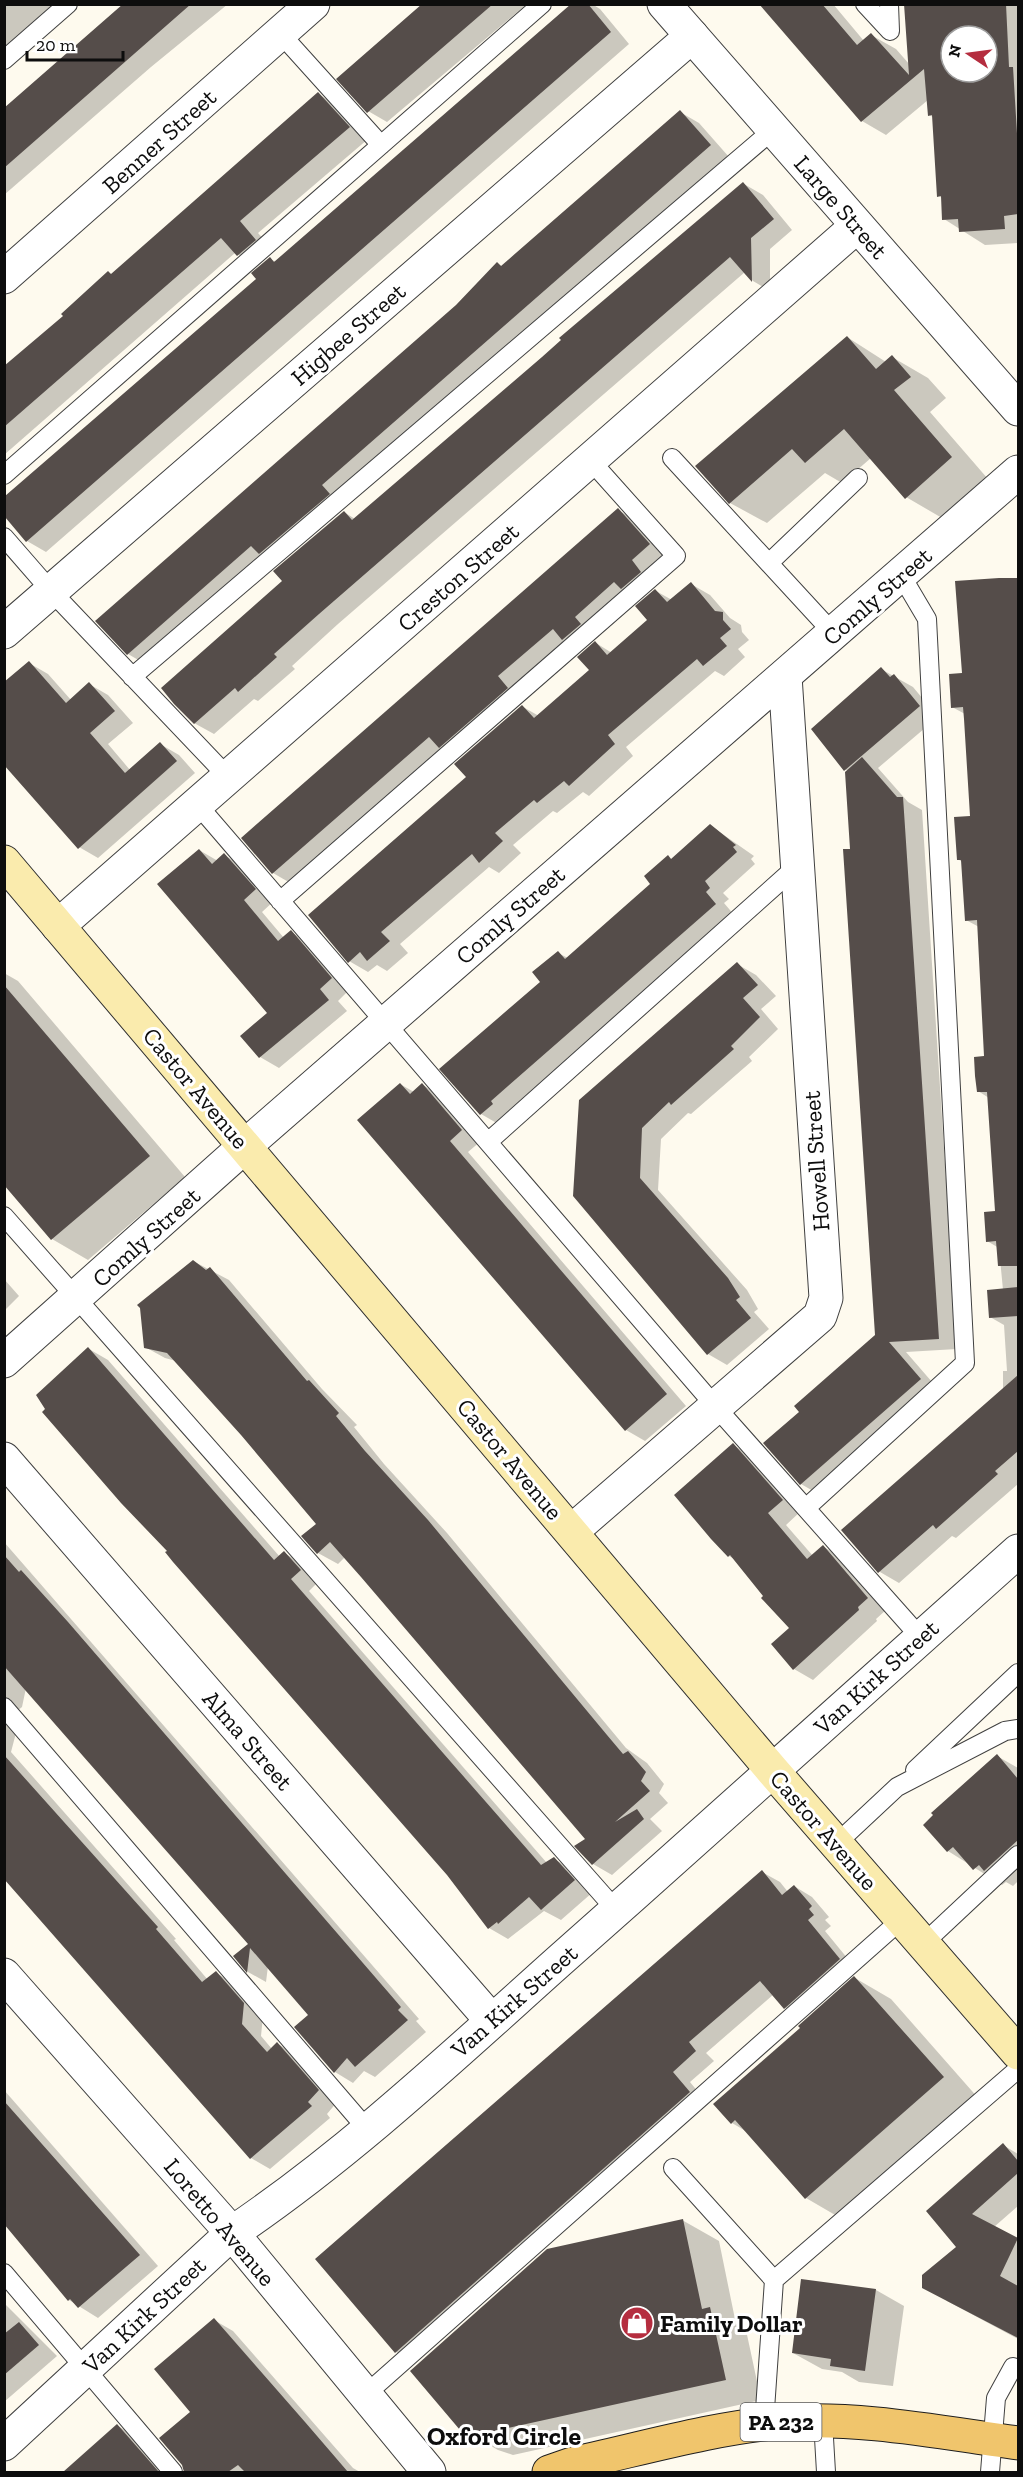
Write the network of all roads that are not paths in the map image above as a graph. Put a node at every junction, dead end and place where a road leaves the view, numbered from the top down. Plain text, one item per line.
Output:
1 (68, 4) edge
2 (313, 4) edge
3 (542, 4) edge
4 (664, 4) edge
5 (865, 4) edge
6 (889, 4) edge
7 (280, 33) junction
8 (692, 36) junction
9 (4, 60) edge
10 (774, 129) junction
11 (381, 145) junction
12 (857, 225) junction
13 (4, 277) edge
14 (1018, 409) edge
15 (672, 458) dead end
16 (591, 461) junction
17 (1018, 472) edge
18 (4, 475) edge
19 (858, 478) dead end
20 (4, 537) edge
21 (768, 563) junction
22 (901, 575) junction
23 (51, 591) junction
24 (4, 632) edge
25 (834, 634) junction
26 (785, 676) junction
27 (132, 677) junction
28 (228, 777) junction
29 (197, 804) junction
30 (796, 867) junction
31 (8, 874) edge
32 (280, 901) junction
33 (58, 926) junction
34 (385, 1024) junction
35 (488, 1142) junction
36 (245, 1146) junction
37 (4, 1216) edge
38 (77, 1299) junction
39 (4, 1361) edge
40 (715, 1406) junction
41 (4, 1459) edge
42 (806, 1508) junction
43 (572, 1531) junction
44 (1018, 1551) edge
45 (921, 1638) junction
46 (1018, 1673) edge
47 (4, 1707) edge
48 (1018, 1729) edge
49 (772, 1770) junction
50 (897, 1787) junction
51 (836, 1844) junction
52 (1018, 1855) edge
53 (616, 1910) junction
54 (902, 1919) junction
55 (923, 1944) junction
56 (4, 1976) edge
57 (492, 2021) junction
58 (1018, 2053) edge
59 (1018, 2069) edge
60 (367, 2130) junction
61 (673, 2168) dead end
62 (232, 2233) junction
63 (4, 2272) edge
64 (774, 2280) junction
65 (87, 2368) junction
66 (1018, 2369) edge
67 (365, 2395) junction
68 (823, 2421) junction
69 (764, 2424) junction
70 (1005, 2441) edge
71 (4, 2444) edge
72 (173, 2472) edge
73 (429, 2472) edge
74 (549, 2472) edge
75 (826, 2472) edge
76 (990, 2472) edge

1 - 9 lane
2 - 7 street, Benner Street
3 - 11 lane
4 - 8 street, Large Street
5 - 6 lane
7 - 11 lane
7 - 13 street, Benner Street
8 - 10 street, Large Street
8 - 23 street, Higbee Street
10 - 12 street, Large Street
10 - 27 lane
11 - 18 lane
12 - 14 street, Large Street
12 - 16 street, Creston Street
15 - 21 lane
16 - 28 street, Creston Street
16 - 32 lane
17 - 22 street, Comly Street
19 - 21 lane
20 - 23 lane
21 - 25 lane
22 - 25 street, Comly Street
22 - 42 lane
23 - 24 street, Higbee Street
23 - 27 lane
25 - 26 street, Comly Street
26 - 30 street, Howell Street
26 - 34 street, Comly Street
27 - 28 lane
28 - 29 street, Creston Street
29 - 32 lane
29 - 33 street, Creston Street
30 - 35 lane
30 - 40 street, Howell Street
31 - 33 main road, Castor Avenue
32 - 34 lane
33 - 36 main road, Castor Avenue
34 - 35 lane
34 - 36 street, Comly Street
35 - 40 lane
36 - 38 street, Comly Street
36 - 43 main road, Castor Avenue
37 - 38 lane
38 - 39 street, Comly Street
38 - 53 lane
40 - 42 lane
40 - 43 street, Howell Street
41 - 57 street, Alma Street
42 - 45 lane
43 - 49 main road, Castor Avenue
44 - 45 street, Van Kirk Street
45 - 49 street, Van Kirk Street
46 - 50 lane
47 - 60 lane
48 - 50 lane
49 - 51 main road, Castor Avenue
49 - 53 street, Van Kirk Street
50 - 51 lane
51 - 54 main road, Castor Avenue
52 - 55 lane
53 - 57 street, Van Kirk Street
54 - 55 main road, Castor Avenue
54 - 67 lane
55 - 58 main road, Castor Avenue
56 - 62 street, Loretto Avenue
57 - 60 street, Van Kirk Street
59 - 64 lane
60 - 62 street, Van Kirk Street
61 - 64 lane
62 - 65 street, Van Kirk Street
62 - 67 street, Loretto Avenue
63 - 65 lane
64 - 69 lane
65 - 71 street, Van Kirk Street
65 - 72 lane
66 - 70 lane
67 - 73 street, Loretto Avenue
68 - 69 main road, PA 232
68 - 70 main road, PA 232
68 - 75 lane
69 - 74 main road, PA 232
70 - 76 lane

